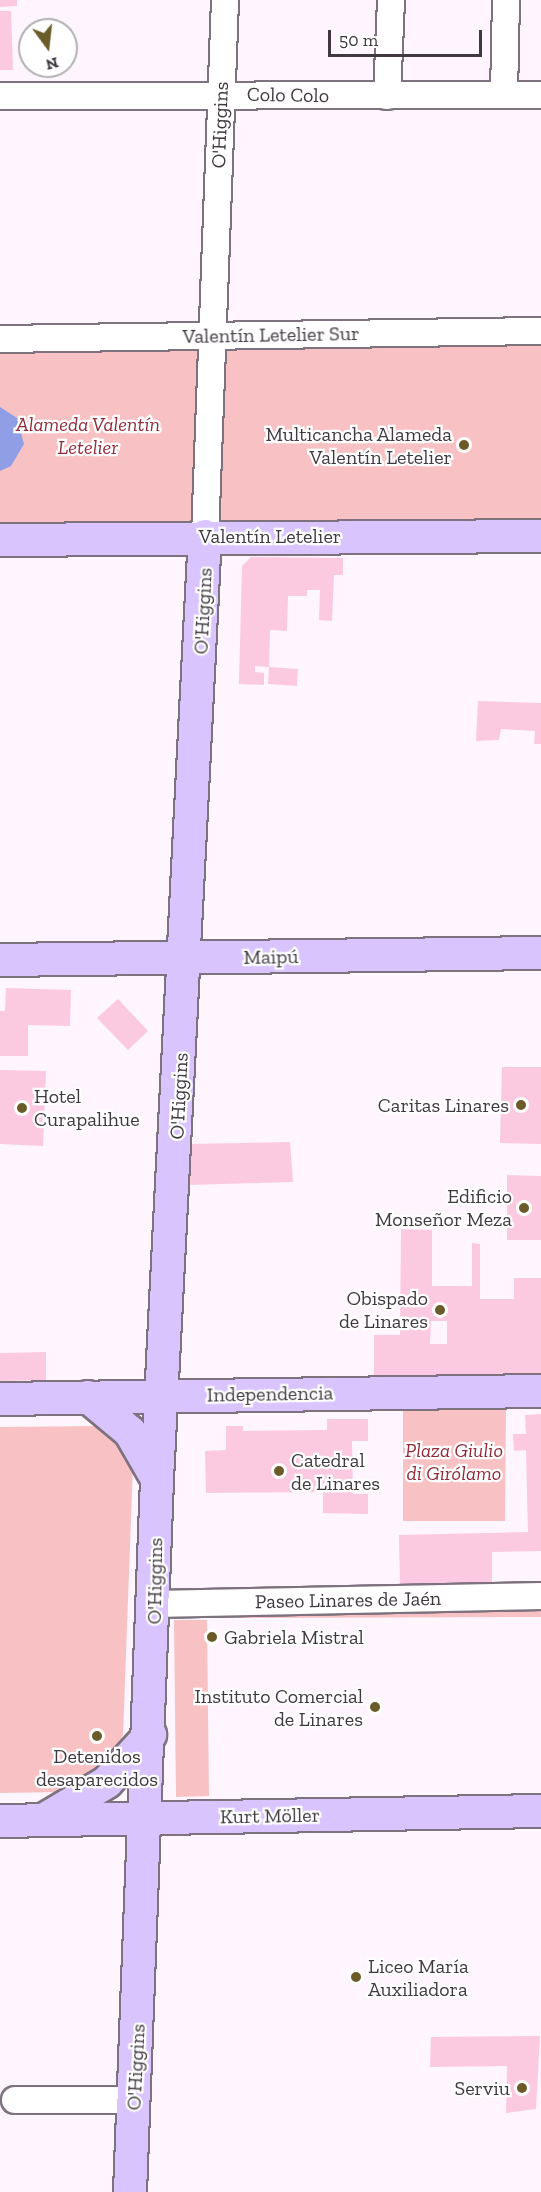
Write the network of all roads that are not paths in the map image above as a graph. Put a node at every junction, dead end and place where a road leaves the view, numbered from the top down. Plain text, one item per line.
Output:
1 (225, 0) edge
2 (391, 0) edge
3 (506, 0) edge
4 (221, 94) junction
5 (504, 95) junction
6 (541, 95) edge
7 (0, 96) edge
8 (387, 96) junction
9 (541, 331) edge
10 (214, 336) junction
11 (0, 339) edge
12 (205, 536) junction
13 (541, 536) edge
14 (0, 540) edge
15 (541, 953) edge
16 (187, 958) junction
17 (0, 960) edge
18 (541, 1391) edge
19 (162, 1395) junction
20 (88, 1397) junction
21 (0, 1398) edge
22 (158, 1479) junction
23 (541, 1596) edge
24 (155, 1604) junction
25 (150, 1735) junction
26 (541, 1811) edge
27 (148, 1818) junction
28 (0, 1821) edge
29 (41, 1821) junction
30 (15, 2100) dead end
31 (135, 2100) junction
32 (130, 2192) edge

1 - 4 street, O'Higgins
2 - 8 street
3 - 5 street
4 - 7 street, Colo Colo
4 - 8 street, Colo Colo
4 - 10 street, O'Higgins
5 - 6 street, Colo Colo
5 - 8 street, Colo Colo
9 - 10 street, Valentín Letelier Sur
10 - 11 street, Valentín Letelier Sur
10 - 12 street, O'Higgins
12 - 13 main road, Valentín Letelier
12 - 14 main road, Valentín Letelier
12 - 16 main road, O'Higgins
15 - 16 main road, Maipú
16 - 17 main road, Maipú
16 - 19 main road, O'Higgins
18 - 19 main road, Independencia
19 - 20 main road, Independencia
19 - 22 main road, O'Higgins
20 - 21 main road, Independencia
20 - 22 main road
22 - 24 main road, O'Higgins
23 - 24 street, Paseo Linares de Jaén
24 - 25 main road, O'Higgins
25 - 27 main road, O'Higgins
25 - 29 main road
26 - 27 main road, Kurt Möller
27 - 29 main road, Kurt Möller
27 - 31 main road, O'Higgins
28 - 29 main road, Kurt Möller
30 - 31 street
31 - 32 main road, O'Higgins

